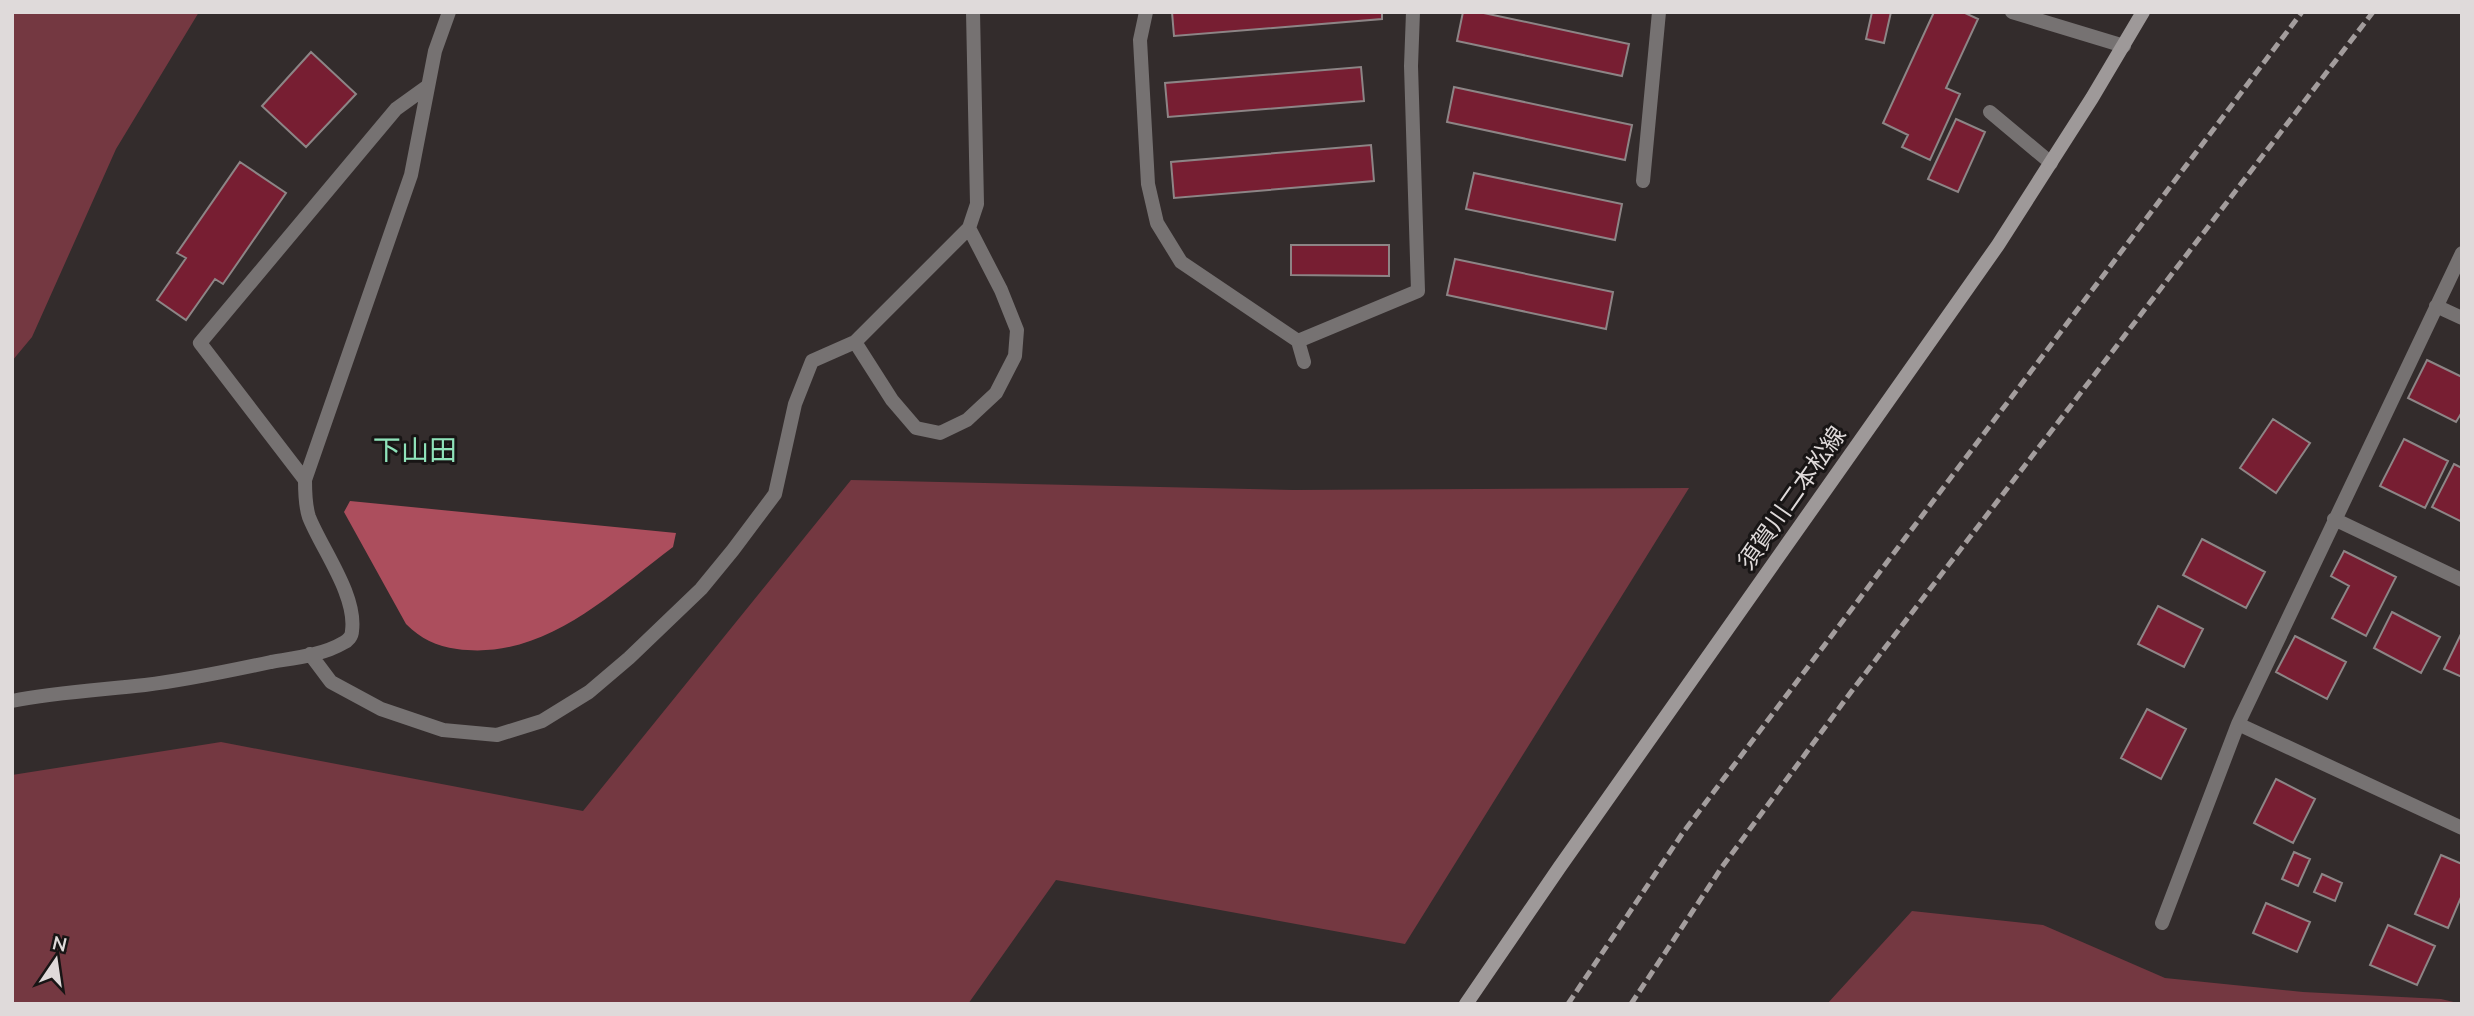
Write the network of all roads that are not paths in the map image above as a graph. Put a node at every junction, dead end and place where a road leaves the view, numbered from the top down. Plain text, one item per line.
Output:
1 (449, 12) edge
2 (972, 12) edge
3 (1146, 12) edge
4 (1413, 12) edge
5 (1660, 12) edge
6 (2012, 12) edge
7 (2143, 12) edge
8 (2124, 46) junction
9 (428, 86) junction
10 (1990, 112) dead end
11 (2051, 163) junction
12 (1643, 181) dead end
13 (969, 228) junction
14 (2462, 253) edge
15 (2436, 306) junction
16 (2462, 318) edge
17 (1298, 341) junction
18 (855, 342) junction
19 (1304, 362) dead end
20 (305, 480) junction
21 (2334, 519) junction
22 (2462, 580) edge
23 (310, 654) junction
24 (12, 701) edge
25 (2238, 724) junction
26 (2462, 828) edge
27 (2162, 923) dead end
28 (1466, 1004) edge

1 - 9 street
2 - 13 street
3 - 17 street
4 - 17 street
5 - 12 street
6 - 8 street
7 - 8 main road, 須賀川二本松線
8 - 11 main road, 須賀川二本松線
9 - 20 street
9 - 20 street
10 - 11 street
11 - 28 main road, 須賀川二本松線
13 - 18 street
13 - 18 street
14 - 15 street
15 - 16 street
15 - 21 street
17 - 19 street
18 - 23 street
20 - 23 street
21 - 22 street
21 - 25 street
23 - 24 street
25 - 26 street
25 - 27 street

